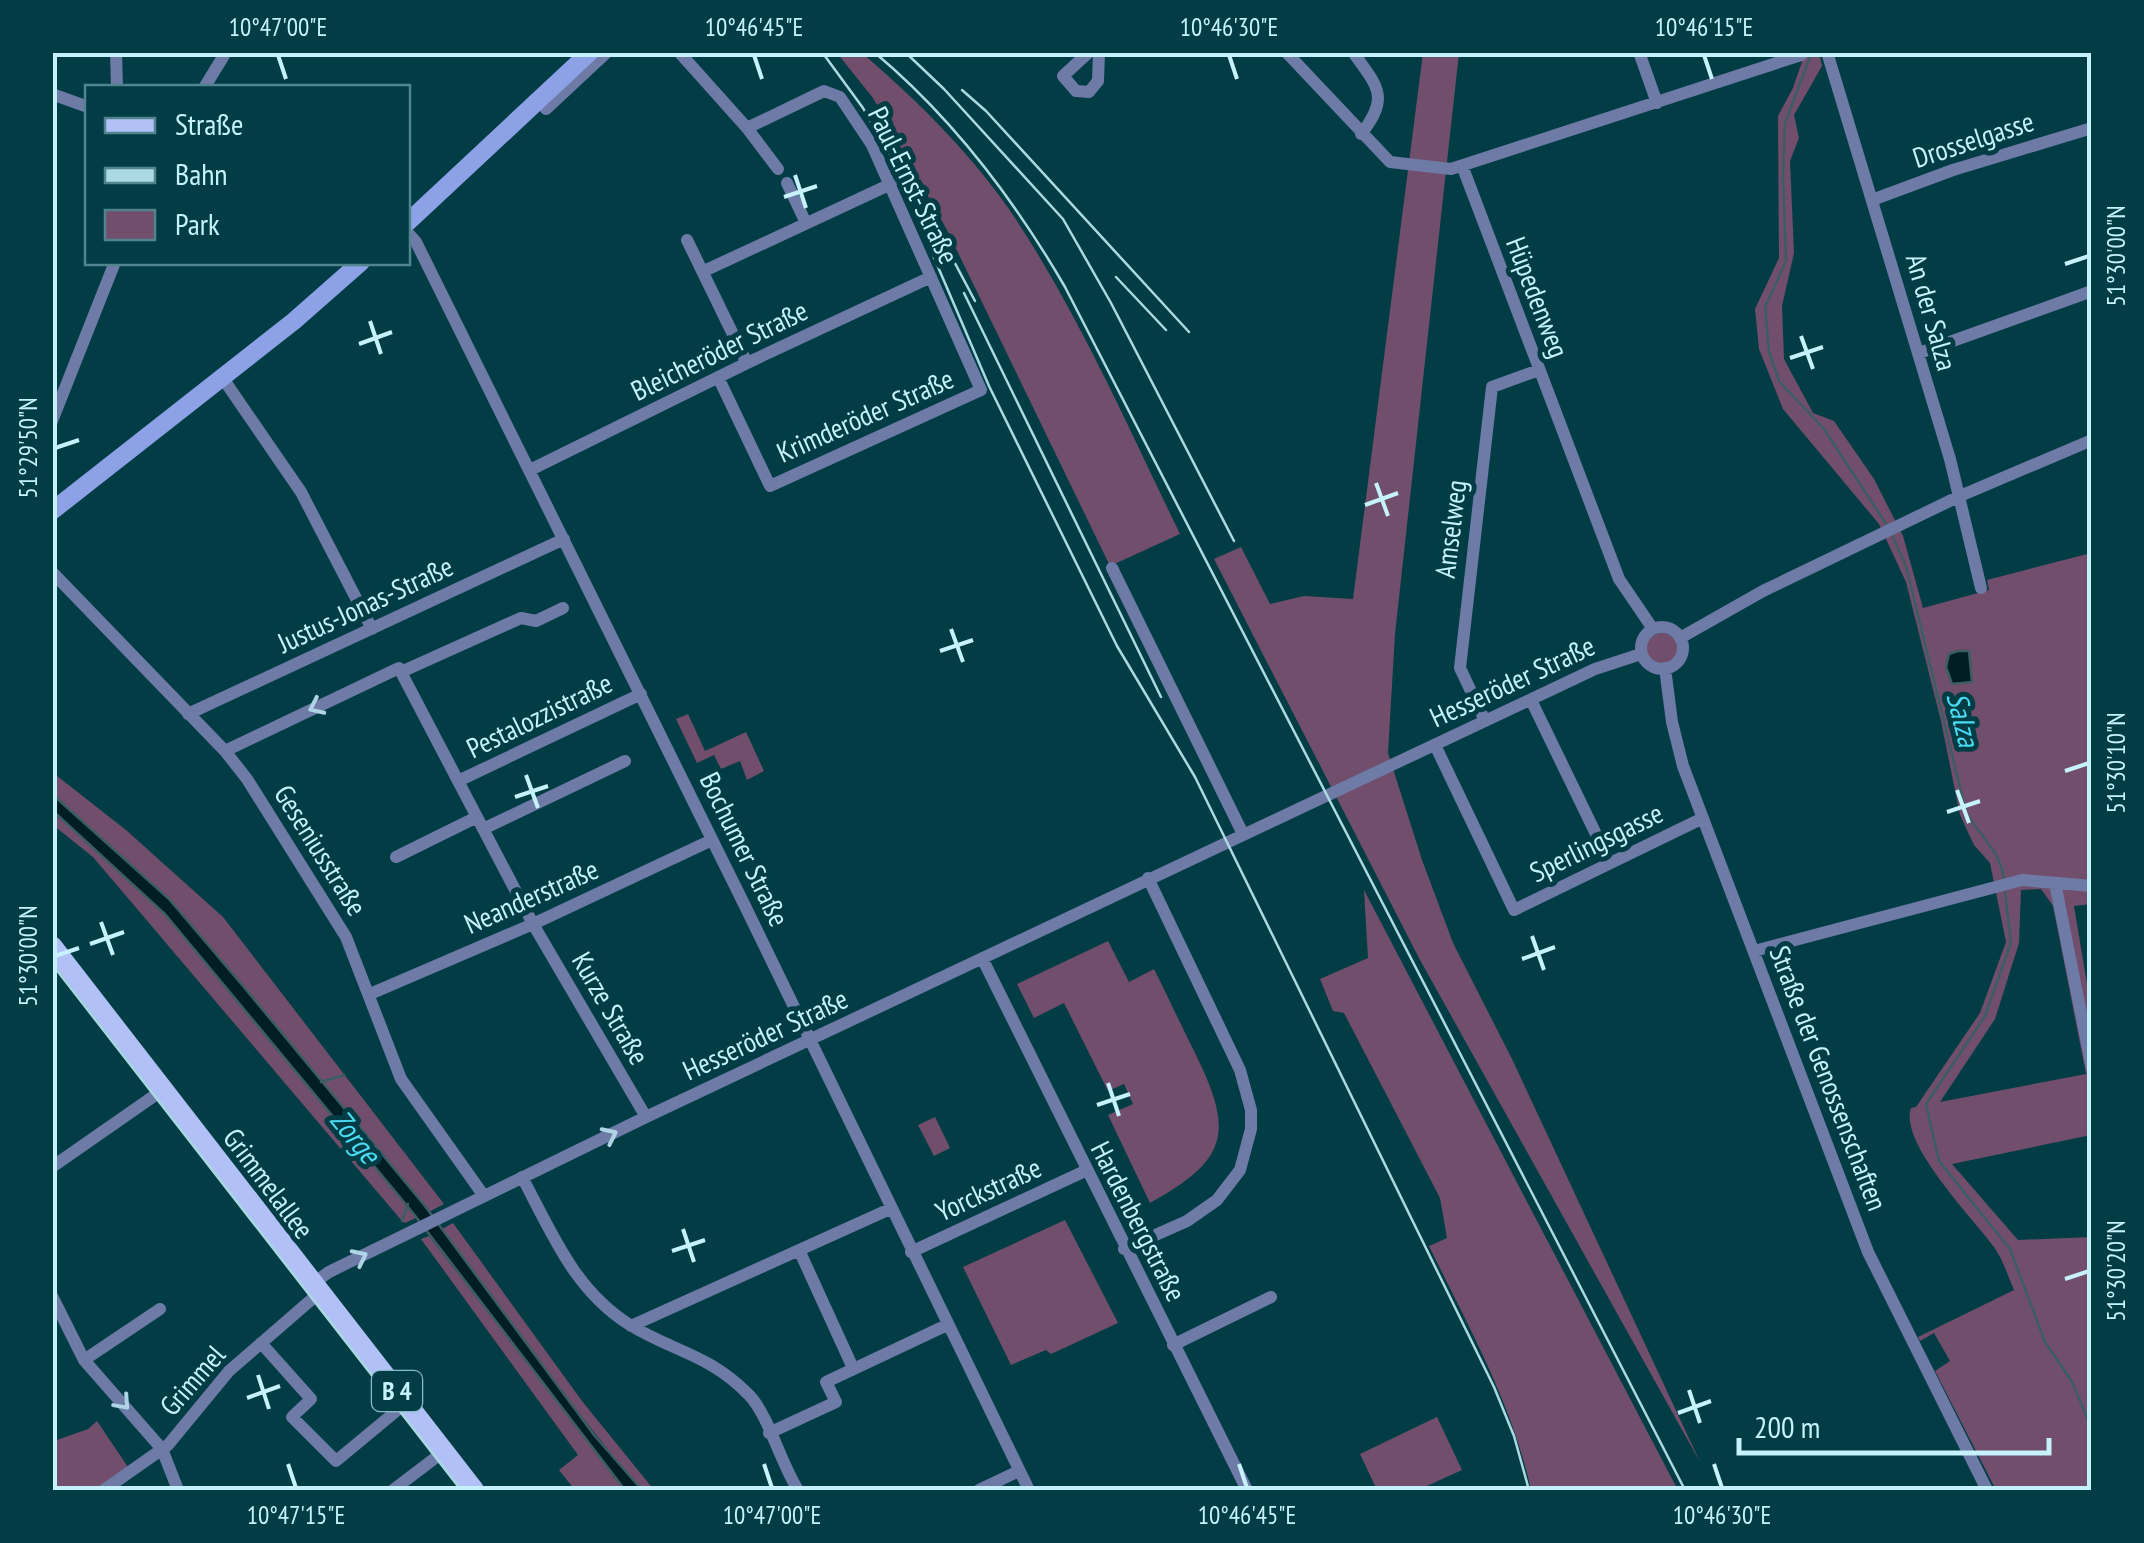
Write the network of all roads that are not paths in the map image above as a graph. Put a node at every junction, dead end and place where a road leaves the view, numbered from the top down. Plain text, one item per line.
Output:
1 (116, 52) edge
2 (226, 52) edge
3 (590, 52) edge
4 (607, 52) edge
5 (679, 52) edge
6 (1089, 52) edge
7 (1099, 52) edge
8 (1286, 52) edge
9 (1639, 52) edge
10 (1827, 52) edge
11 (1801, 54) edge
12 (1355, 55) edge
13 (117, 85) edge
14 (206, 85) edge
15 (52, 94) edge
16 (538, 100) junction
17 (1657, 103) junction
18 (85, 107) edge
19 (747, 128) junction
20 (2092, 128) edge
21 (1362, 134) junction
22 (1462, 168) junction
23 (778, 169) dead end
24 (787, 183) dead end
25 (891, 184) junction
26 (1872, 200) junction
27 (410, 220) edge
28 (806, 223) junction
29 (410, 235) edge
30 (687, 240) dead end
31 (114, 265) edge
32 (357, 265) edge
33 (704, 271) junction
34 (931, 277) junction
35 (2092, 291) edge
36 (1918, 353) junction
37 (747, 363) junction
38 (1539, 370) junction
39 (222, 377) junction
40 (718, 377) junction
41 (982, 390) joint
42 (52, 421) edge
43 (2092, 440) edge
44 (530, 470) junction
45 (1960, 496) junction
46 (52, 512) edge
47 (564, 538) junction
48 (1112, 568) dead end
49 (52, 572) edge
50 (1981, 588) dead end
51 (563, 608) dead end
52 (372, 628) junction
53 (1653, 629) junction
54 (1680, 638) junction
55 (1641, 654) junction
56 (1665, 668) junction
57 (401, 672) junction
58 (641, 694) junction
59 (1531, 700) junction
60 (188, 714) junction
61 (1485, 721) junction
62 (1435, 745) junction
63 (225, 751) junction
64 (625, 761) dead end
65 (458, 781) junction
66 (1704, 818) junction
67 (480, 823) junction
68 (1243, 834) junction
69 (712, 840) junction
70 (396, 857) dead end
71 (1610, 863) junction
72 (1148, 878) junction
73 (2055, 883) junction
74 (2092, 886) edge
75 (533, 924) junction
76 (52, 946) edge
77 (1754, 951) junction
78 (982, 958) junction
79 (370, 994) junction
80 (810, 1041) junction
81 (2092, 1068) edge
82 (164, 1089) junction
83 (646, 1117) junction
84 (52, 1168) edge
85 (1085, 1171) junction
86 (522, 1177) junction
87 (484, 1196) junction
88 (890, 1209) junction
89 (1124, 1249) junction
90 (799, 1250) junction
91 (911, 1252) junction
92 (316, 1288) junction
93 (52, 1296) edge
94 (1271, 1297) dead end
95 (160, 1309) dead end
96 (58, 1321) edge
97 (947, 1325) junction
98 (632, 1326) junction
99 (260, 1343) junction
100 (1173, 1345) junction
101 (84, 1360) junction
102 (854, 1368) junction
103 (406, 1403) junction
104 (768, 1433) junction
105 (162, 1449) junction
106 (444, 1452) junction
107 (1019, 1471) junction
108 (104, 1490) edge
109 (178, 1490) edge
110 (393, 1490) edge
111 (474, 1490) edge
112 (798, 1490) edge
113 (979, 1490) edge
114 (1029, 1490) edge
115 (1247, 1490) edge
116 (1987, 1490) edge

1 - 13 street
2 - 14 street
3 - 16 main road
4 - 16 street
5 - 19 street
6 - 7 street
8 - 21 street
9 - 17 street
10 - 26 street, An der Salza
11 - 17 street
12 - 21 street
15 - 18 street
16 - 27 main road
17 - 22 street
19 - 23 street
19 - 25 street, Paul-Ernst-Straße
20 - 26 street, Drosselgasse
21 - 22 street
22 - 38 street, Hüpedenweg
24 - 28 street
25 - 28 street
25 - 34 street, Paul-Ernst-Straße
26 - 36 street, An der Salza
28 - 33 street
29 - 44 street, Bochumer Straße
30 - 33 street
31 - 42 street
32 - 39 main road
33 - 37 street
34 - 37 street, Bleicheröder Straße
34 - 41 street, Paul-Ernst-Straße
35 - 36 street
36 - 45 street, An der Salza
37 - 40 street, Bleicheröder Straße
38 - 53 street, Hüpedenweg
38 - 61 street, Amselweg
39 - 46 main road
39 - 52 street
40 - 41 street, Krimderöder Straße
40 - 44 street, Bleicheröder Straße
43 - 45 street
44 - 47 street, Bochumer Straße
45 - 50 street, An der Salza
45 - 54 street
47 - 52 street, Justus-Jonas-Straße
47 - 58 street, Bochumer Straße
48 - 68 street
49 - 60 street, Geseniusstraße
51 - 57 street
52 - 60 street, Justus-Jonas-Straße
53 - 54 street
53 - 55 street
54 - 56 street
55 - 56 street
55 - 59 street, Hesseröder Straße
56 - 66 street, Straße der Genossenschaften
57 -> 63 street
57 - 65 street, Pestalozzistraße
58 - 65 street, Pestalozzistraße
58 - 69 street, Bochumer Straße
59 - 61 street, Hesseröder Straße
59 - 71 street
60 - 63 street, Geseniusstraße
61 - 62 street, Hesseröder Straße
62 - 68 street, Hesseröder Straße
62 - 71 street, Sperlingsgasse
63 - 79 street, Geseniusstraße
64 - 67 street
65 - 67 street, Pestalozzistraße
66 - 71 street, Sperlingsgasse
66 - 77 street, Straße der Genossenschaften
67 - 70 street
67 - 75 street, Pestalozzistraße
68 - 72 street, Hesseröder Straße
69 - 75 street, Neanderstraße
69 - 80 street, Bochumer Straße
72 - 78 street, Hesseröder Straße
72 - 89 street
73 - 74 street
73 - 77 street
73 - 81 street
75 - 79 street, Neanderstraße
75 - 83 street, Kurze Straße
76 - 82 main road, Grimmelallee / B 4
77 - 116 street, Straße der Genossenschaften
78 - 80 street, Hesseröder Straße
78 - 85 street, Hardenbergstraße
79 - 87 street, Geseniusstraße
80 - 83 street, Hesseröder Straße
80 - 88 street, Bochumer Straße
82 - 84 street
82 - 92 main road, Grimmelallee / B 4
86 -> 83 street, Hesseröder Straße
85 - 89 street, Hardenbergstraße
85 - 91 street, Yorckstraße
86 - 87 street, Hesseröder Straße
86 - 98 street
92 -> 87 street, Hesseröder Straße
88 - 90 street
88 - 91 street, Bochumer Straße
89 - 100 street, Hardenbergstraße
90 - 98 street
90 - 102 street
91 - 97 street, Bochumer Straße
92 - 99 street, Grimmel
92 - 103 main road, Grimmelallee / B 4
93 - 96 street
94 - 100 street, Hardenbergstraße
95 - 101 street
96 - 101 street
97 - 102 street
97 - 107 street, Bochumer Straße
98 - 104 street
99 - 103 street, Grimmel
99 - 105 street, Grimmel
100 - 115 street, Hardenbergstraße
101 -> 105 street
102 - 104 street
103 - 106 main road, Grimmelallee / B 4
104 - 112 street
105 - 108 street, Grimmel
105 - 109 street, Grimmel
106 - 110 street
106 - 111 main road, Grimmelallee / B 4
107 - 113 street
107 - 114 street, Bochumer Straße

